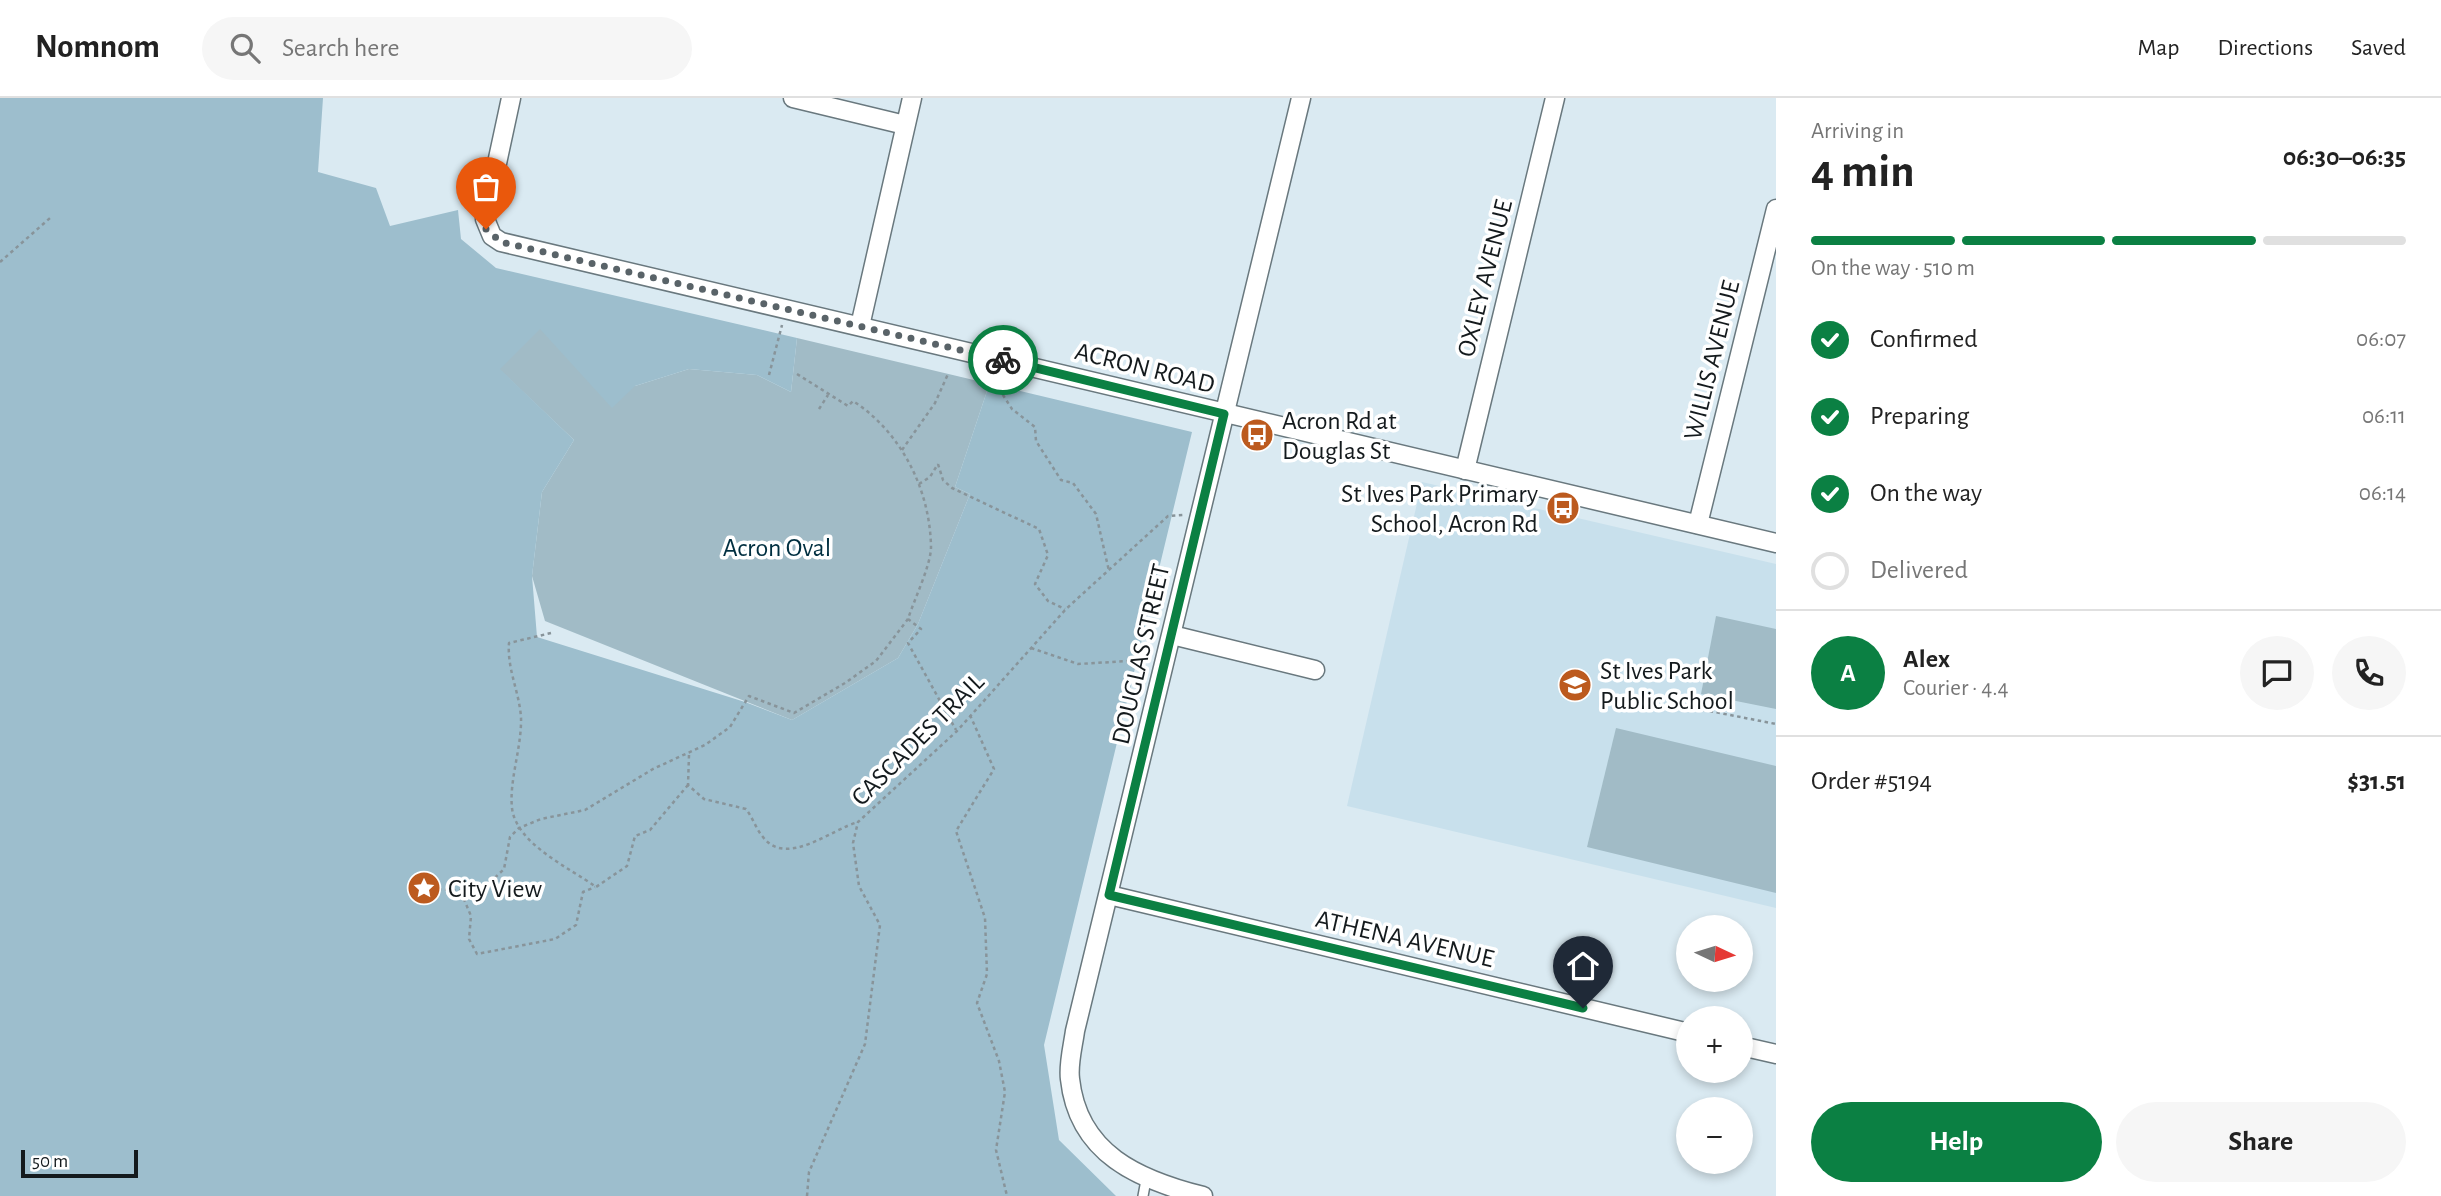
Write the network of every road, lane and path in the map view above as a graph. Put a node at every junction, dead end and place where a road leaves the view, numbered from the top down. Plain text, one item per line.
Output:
1 (511, 98) edge
2 (793, 98) edge
3 (912, 98) edge
4 (1301, 98) edge
5 (1555, 98) edge
6 (905, 125) junction
7 (1776, 209) edge
8 (50, 218) dead end
9 (0, 262) edge
10 (786, 308) junction
11 (860, 326) junction
12 (797, 374) dead end
13 (948, 374) dead end
14 (769, 375) dead end
15 (999, 389) dead end
16 (828, 395) junction
17 (819, 409) dead end
18 (1224, 414) junction
19 (902, 450) junction
20 (1465, 470) junction
21 (919, 484) junction
22 (1200, 514) junction
23 (1698, 524) junction
24 (1776, 543) edge
25 (1109, 571) junction
26 (1066, 609) junction
27 (908, 619) junction
28 (551, 633) dead end
29 (1172, 635) junction
30 (1031, 648) junction
31 (1315, 670) dead end
32 (1161, 678) junction
33 (1689, 706) dead end
34 (970, 715) junction
35 (1776, 724) edge
36 (957, 731) junction
37 (688, 754) junction
38 (688, 785) junction
39 (858, 822) junction
40 (519, 828) junction
41 (596, 887) junction
42 (424, 888) dead end
43 (461, 892) junction
44 (1109, 895) junction
45 (1676, 1030) edge
46 (1753, 1049) edge
47 (1776, 1054) edge
48 (1144, 1188) edge
49 (807, 1196) edge
50 (1007, 1196) edge
51 (1203, 1196) edge

1 - 10 street, ACRON ROAD
2 - 6 street
3 - 6 street
4 - 18 street, DOUGLAS STREET
5 - 20 street, OXLEY AVENUE
6 - 11 street
7 - 23 street, WILLIS AVENUE
8 - 9 path
10 - 11 street, ACRON ROAD
10 - 14 path
11 - 18 street, ACRON ROAD
12 - 16 path
13 - 19 path
15 - 25 path
16 - 17 path
16 - 19 path
18 - 20 street, ACRON ROAD
18 - 22 street, DOUGLAS STREET
19 - 21 path
20 - 23 street, ACRON ROAD
21 - 26 path
21 - 27 path
22 - 25 path, CASCADES TRAIL
22 - 29 street, DOUGLAS STREET
23 - 24 street, ACRON ROAD
25 - 26 path, CASCADES TRAIL
26 - 30 path, CASCADES TRAIL
27 - 36 path
27 - 37 path
28 - 40 path
29 - 31 street
29 - 32 street, DOUGLAS STREET
30 - 32 path
30 - 34 path, CASCADES TRAIL
32 - 44 street, DOUGLAS STREET
33 - 35 path
34 - 36 path, CASCADES TRAIL
34 - 50 path
36 - 39 path, CASCADES TRAIL
37 - 38 path
37 - 40 path
38 - 39 path
38 - 41 path
39 - 49 path, CASCADES TRAIL
40 - 41 path
40 - 43 path
41 - 43 path
42 - 43 path
44 - 45 street, ATHENA AVENUE
44 - 48 street, DOUGLAS STREET
46 - 47 street
48 - 51 street, DOUGLAS STREET

